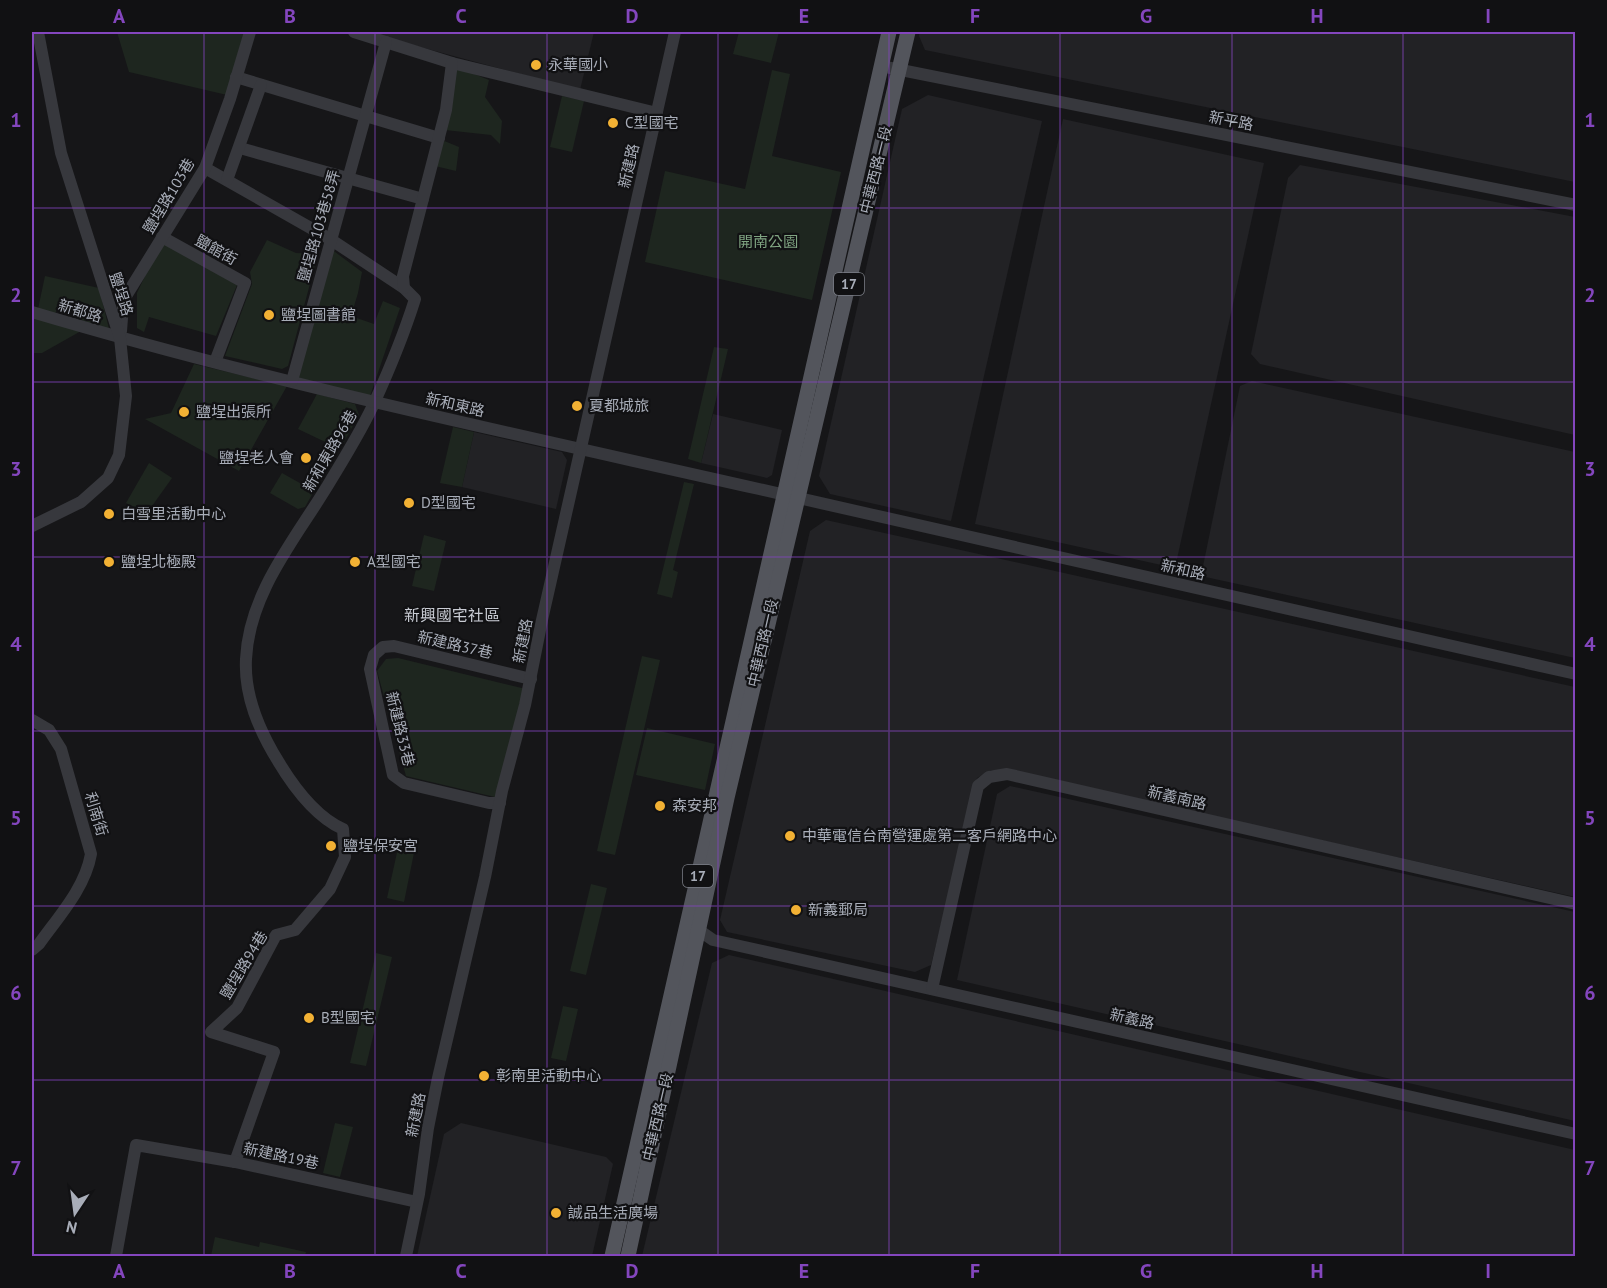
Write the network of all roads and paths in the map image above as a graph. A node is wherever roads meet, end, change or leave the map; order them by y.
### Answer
1 (38, 32) edge
2 (250, 32) edge
3 (354, 32) edge
4 (675, 32) edge
5 (889, 32) edge
6 (908, 32) edge
7 (386, 42) junction
8 (452, 63) junction
9 (881, 66) junction
10 (900, 70) junction
11 (236, 77) junction
12 (261, 85) junction
13 (657, 113) junction
14 (366, 115) junction
15 (439, 138) junction
16 (240, 148) junction
17 (205, 168) junction
18 (348, 178) junction
19 (227, 180) junction
20 (423, 199) junction
21 (1575, 205) edge
22 (162, 237) junction
23 (330, 239) junction
24 (404, 288) junction
25 (32, 312) edge
26 (120, 338) junction
27 (215, 362) junction
28 (292, 381) junction
29 (375, 402) junction
30 (581, 450) junction
31 (791, 497) junction
32 (32, 526) edge
33 (374, 655) joint
34 (1575, 674) edge
35 (531, 679) junction
36 (32, 720) edge
37 (500, 803) junction
38 (345, 856) joint
39 (1575, 904) edge
40 (693, 926) junction
41 (32, 950) edge
42 (932, 989) junction
43 (1575, 1134) edge
44 (235, 1161) junction
45 (417, 1202) junction
46 (116, 1257) edge
47 (406, 1257) edge
48 (612, 1257) edge
49 (628, 1257) edge

1 - 26 street, 鹽埕路
2 - 11 street, 鹽埕路103巷
3 - 7 street
4 - 13 street, 新建路
5 - 9 main road, 中華西路一段 / 17
6 - 10 main road, 中華西路一段 / 17
7 - 8 street
7 - 14 street, 鹽埕路103巷58弄
8 - 13 street
8 - 15 street
9 - 10 street, 新平路
9 - 31 main road, 中華西路一段 / 17
10 - 21 street, 新平路
10 - 31 main road, 中華西路一段 / 17
11 - 12 street
11 - 17 street, 鹽埕路103巷
12 - 14 street
12 - 16 street
13 - 30 street, 新建路
14 - 15 street
14 - 18 street, 鹽埕路103巷58弄
15 - 20 street
16 - 18 street
16 - 19 street
17 - 19 street
17 - 22 street, 鹽埕路103巷
18 - 20 street
18 - 23 street, 鹽埕路103巷58弄
19 - 23 street
20 - 24 street
22 - 26 street, 鹽埕路103巷
22 - 27 street, 鹽館街
23 - 24 street
23 - 28 street, 鹽埕路103巷58弄
24 - 29 street, 新和東路96巷
25 - 26 street, 新都路
26 - 27 street, 新和東路
26 - 32 street, 鹽埕路
27 - 28 street, 新和東路
28 - 29 street, 新和東路
29 - 30 street, 新和東路
29 - 38 street, 新和東路96巷
30 - 31 street, 新和東路
30 - 35 street, 新建路
31 - 34 street, 新和路
31 - 40 main road, 中華西路一段 / 17
33 - 35 street, 新建路37巷
33 - 37 street, 新建路33巷
35 - 37 street, 新建路
36 - 41 street, 利南街
37 - 45 street, 新建路
38 - 44 street, 鹽埕路94巷
39 - 42 street, 新義南路
40 - 42 street, 新義路
40 - 48 main road, 中華西路一段 / 17
40 - 49 main road, 中華西路一段 / 17
42 - 43 street, 新義路
44 - 45 street, 新建路19巷
44 - 46 street, 新建路19巷
45 - 47 street, 新建路

